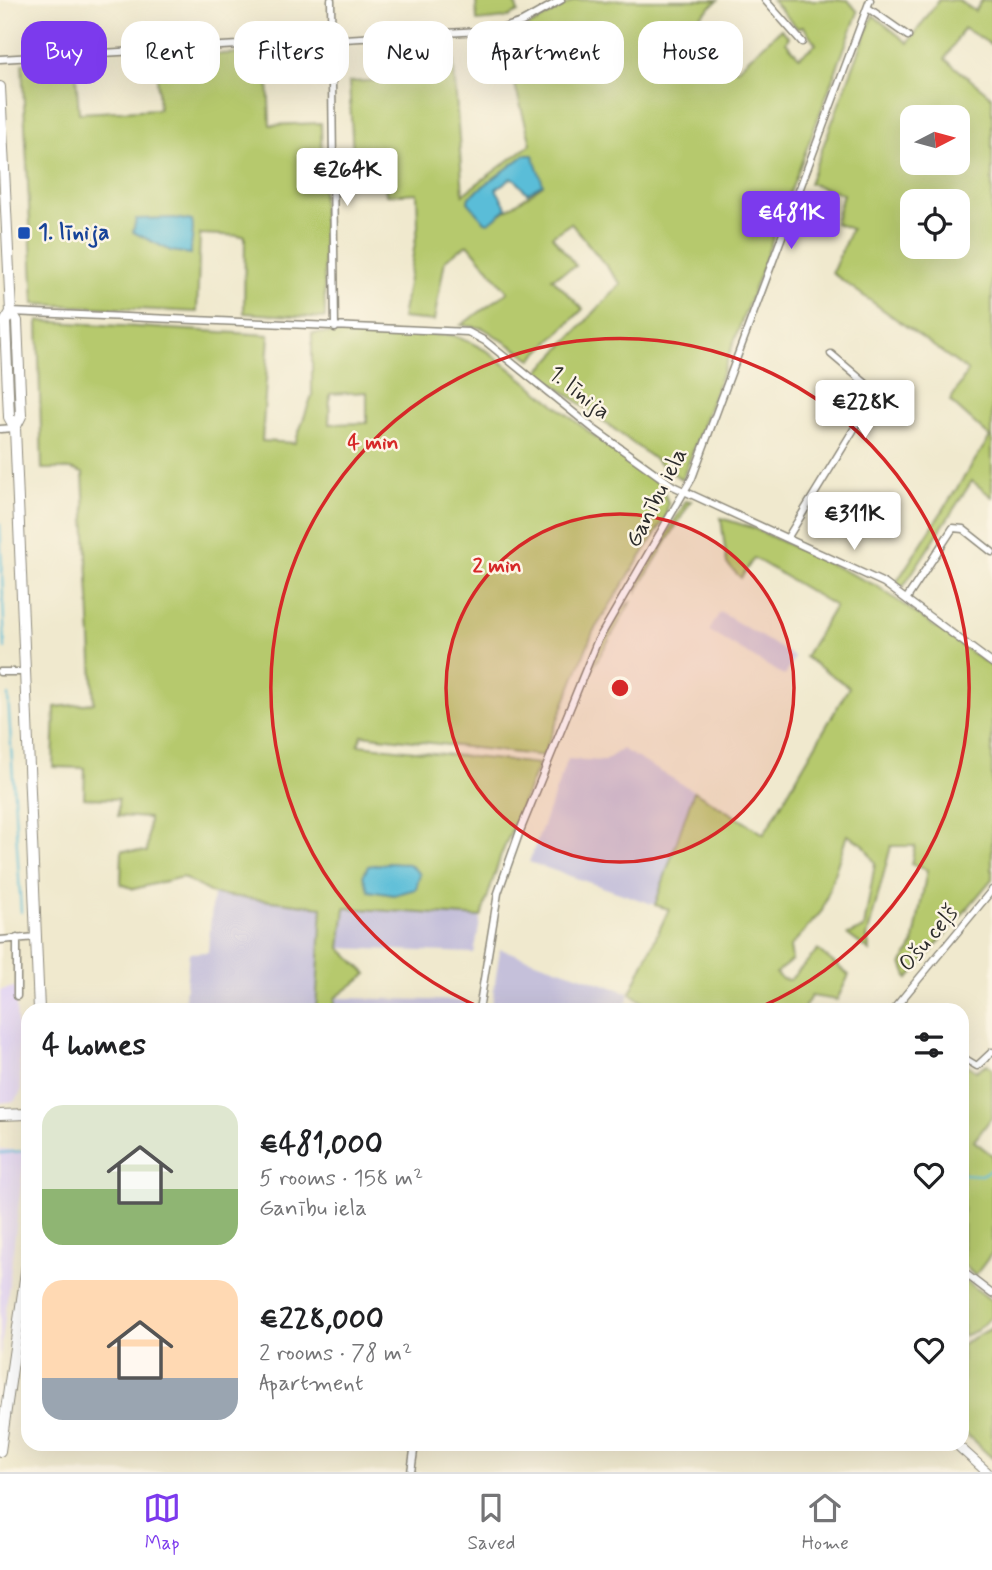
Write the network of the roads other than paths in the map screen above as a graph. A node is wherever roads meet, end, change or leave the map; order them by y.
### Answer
1 (331, 0) edge
2 (561, 0) edge
3 (765, 0) edge
4 (870, 0) edge
5 (868, 8) junction
6 (331, 21) edge
7 (908, 36) dead end
8 (349, 38) edge
9 (802, 42) dead end
10 (234, 45) edge
11 (0, 59) edge
12 (332, 84) edge
13 (0, 87) edge
14 (10, 312) junction
15 (335, 328) junction
16 (831, 354) dead end
17 (15, 428) junction
18 (0, 429) edge
19 (685, 492) junction
20 (788, 537) junction
21 (992, 552) edge
22 (906, 598) junction
23 (992, 663) edge
24 (0, 672) edge
25 (26, 672) junction
26 (992, 890) edge
27 (37, 937) junction
28 (17, 938) junction
29 (0, 940) edge
30 (17, 996) dead end
31 (39, 1003) edge
32 (480, 1003) edge
33 (901, 1003) edge
34 (992, 1052) edge
35 (969, 1062) edge
36 (21, 1114) edge
37 (0, 1115) edge
38 (969, 1276) edge
39 (992, 1294) edge
40 (21, 1306) edge
41 (0, 1451) edge
42 (414, 1451) edge
43 (964, 1451) edge
44 (411, 1472) edge
45 (987, 1472) edge

1 - 6 street
2 - 8 street
3 - 9 street
4 - 5 street, Ganību iela
5 - 7 street
5 - 19 street, Ganību iela
10 - 11 street
12 - 15 street
13 - 14 main road
14 - 15 street, 1. līnija
14 - 17 main road
15 - 19 street, 1. līnija
16 - 20 street
17 - 18 street
17 - 25 main road
19 - 20 street, 1. līnija
19 - 32 street, Ganību iela
20 - 22 street, 1. līnija
21 - 22 street
22 - 23 street, 1. līnija
24 - 25 street
25 - 27 main road
26 - 33 street, Ošu ceļš
27 - 28 street
27 - 31 main road
28 - 29 street
28 - 30 street
34 - 35 street
36 - 37 main road
38 - 39 street
40 - 41 main road
42 - 44 street
43 - 45 main road

